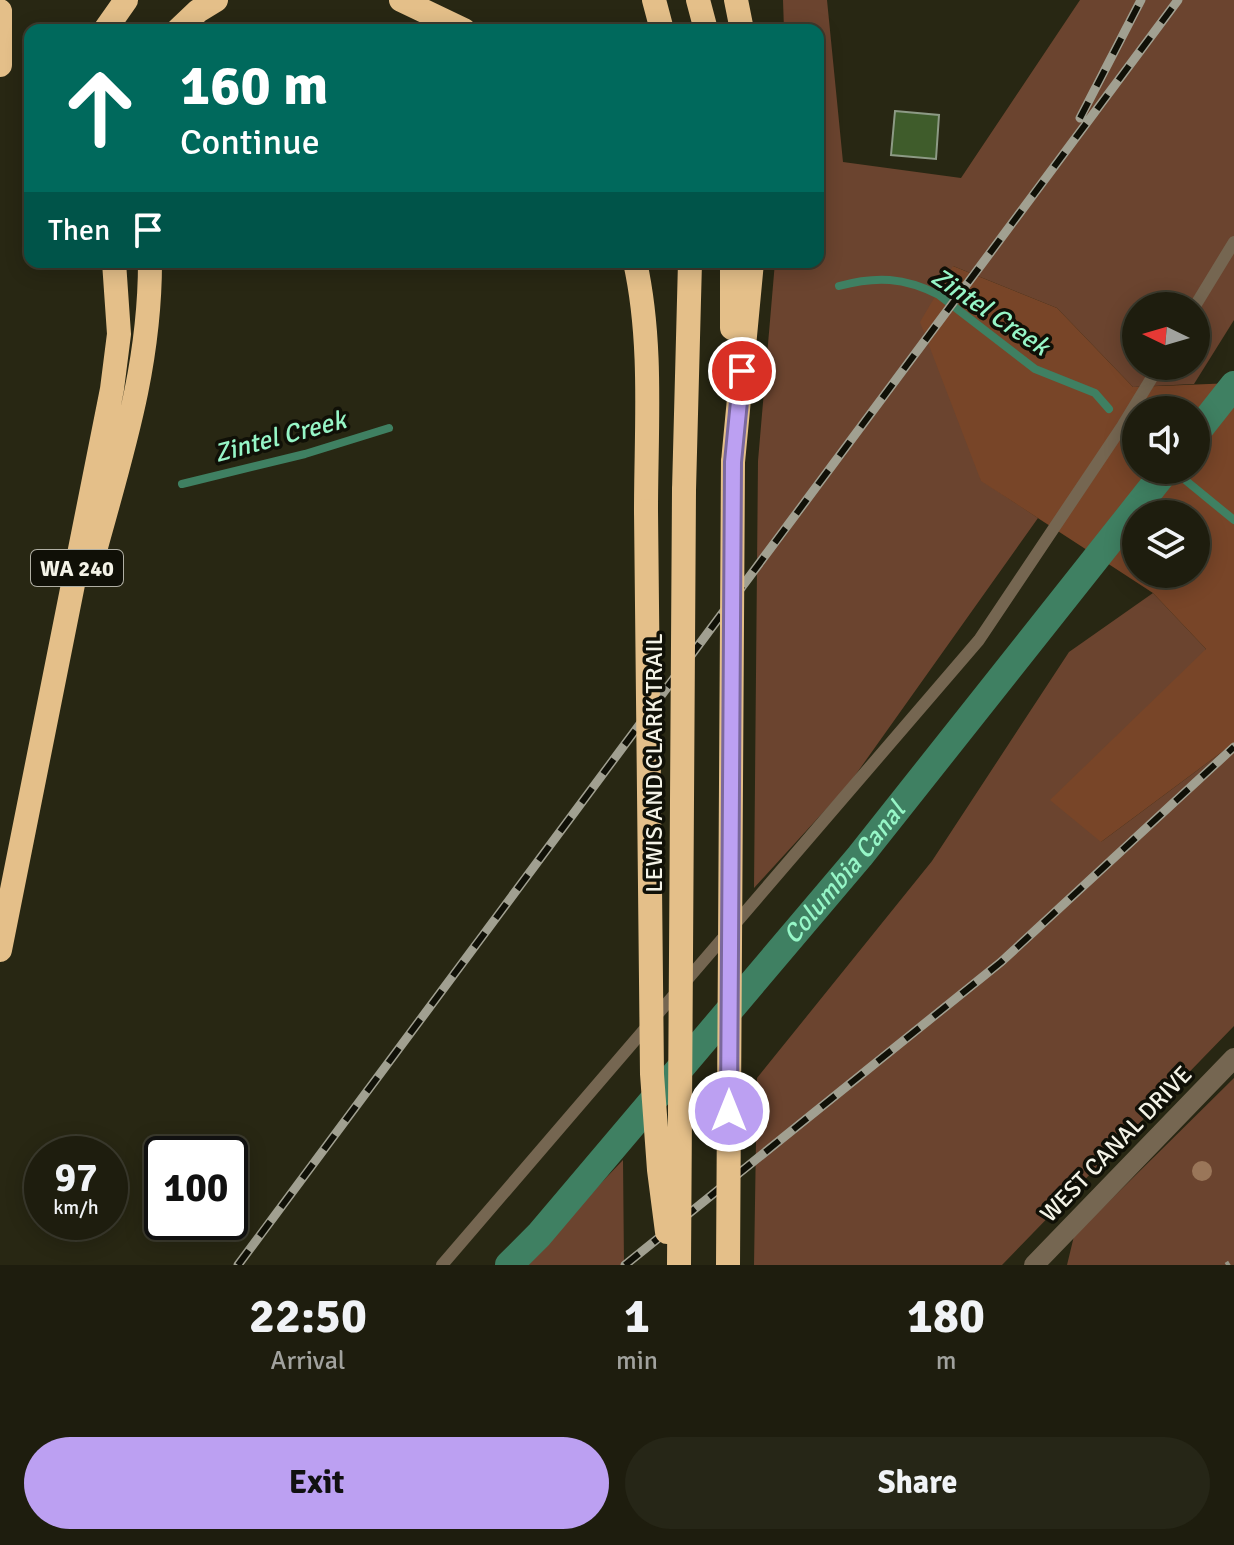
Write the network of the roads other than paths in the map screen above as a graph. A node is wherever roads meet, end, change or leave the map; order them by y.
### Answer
1 (126, 0) edge
2 (216, 0) edge
3 (401, 0) edge
4 (654, 0) edge
5 (698, 0) edge
6 (736, 0) edge
7 (0, 11) edge
8 (109, 24) edge
9 (184, 24) edge
10 (451, 24) edge
11 (660, 24) edge
12 (704, 24) edge
13 (741, 24) edge
14 (0, 65) edge
15 (1234, 242) edge
16 (114, 268) edge
17 (150, 268) edge
18 (636, 268) edge
19 (690, 268) edge
20 (732, 268) edge
21 (751, 268) edge
22 (1204, 292) edge
23 (1150, 380) edge
24 (733, 462) junction
25 (41, 746) junction
26 (0, 950) edge
27 (1234, 1058) edge
28 (442, 1265) edge
29 (676, 1265) edge
30 (728, 1265) edge
31 (1034, 1265) edge

1 - 8 highway
2 - 9 highway
3 - 10 highway
4 - 11 highway
5 - 12 highway
6 - 13 highway
7 - 14 highway
15 - 22 lane
16 - 25 highway, WA 240
17 - 25 highway
18 - 29 highway, bridge
19 - 29 highway, LEWIS AND CLARK TRAIL, bridge
20 - 24 highway
21 - 24 highway
23 - 28 lane
24 - 30 highway, bridge
25 - 26 highway, WA 240
27 - 31 street, WEST CANAL DRIVE

